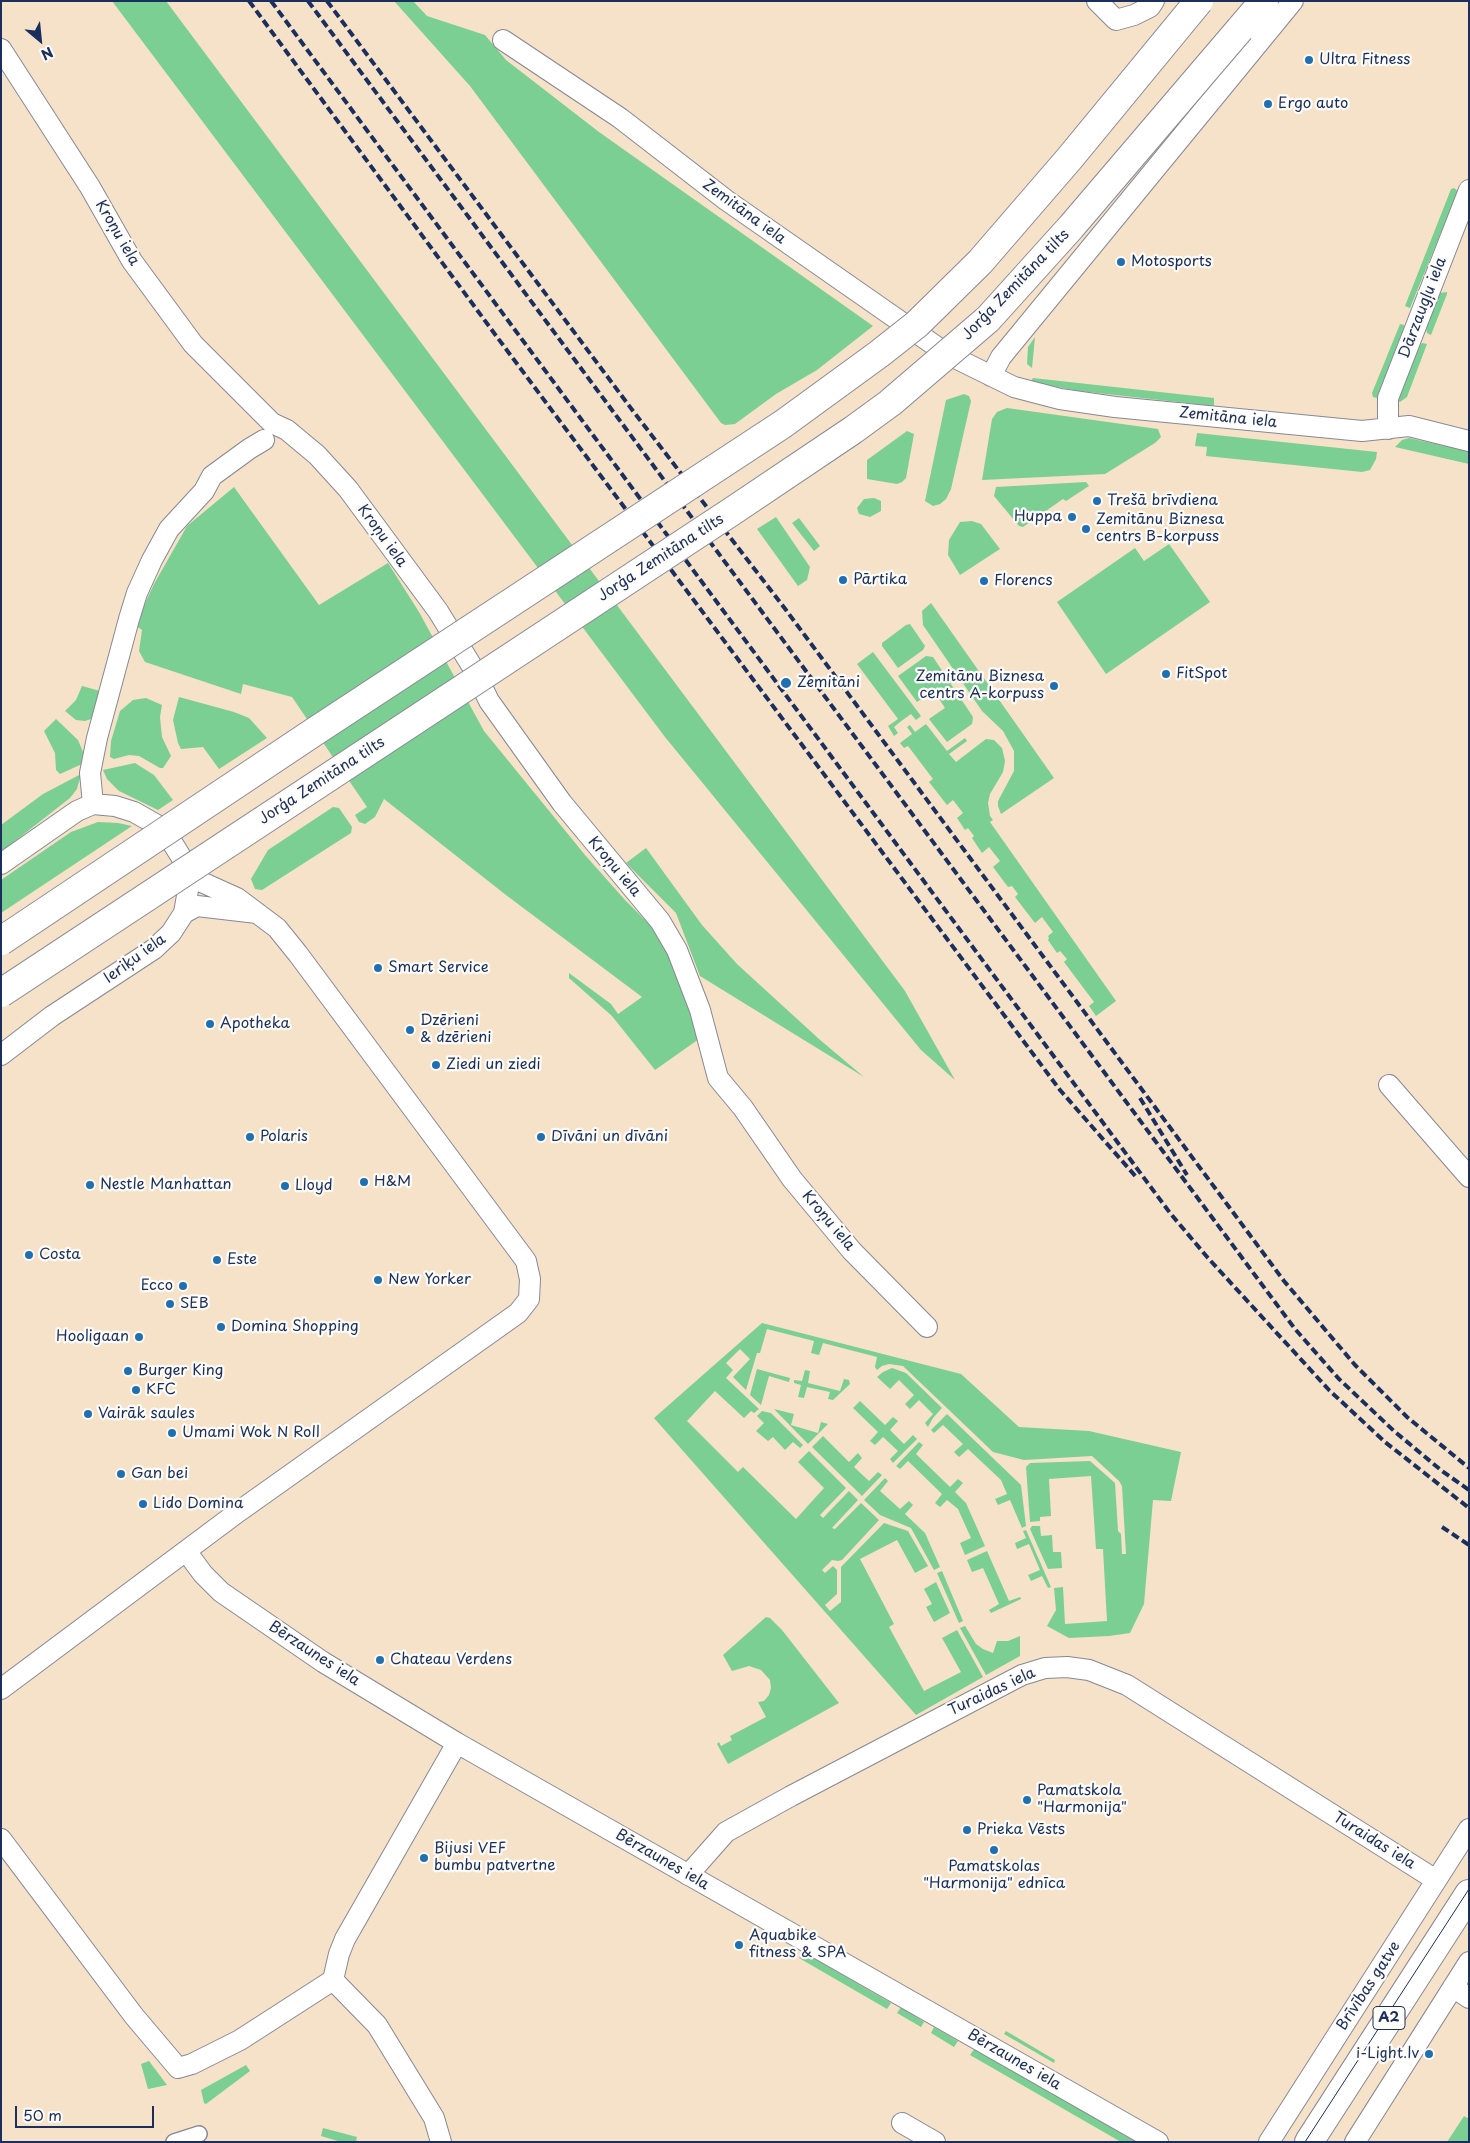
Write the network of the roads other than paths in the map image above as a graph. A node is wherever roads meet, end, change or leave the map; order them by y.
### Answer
1 (1097, 1) edge
2 (1154, 1) edge
3 (1198, 1) edge
4 (1264, 1) edge
5 (1293, 1) edge
6 (503, 40) dead end
7 (1, 49) edge
8 (1469, 190) edge
9 (991, 376) junction
10 (1388, 429) junction
11 (268, 432) junction
12 (1469, 441) edge
13 (93, 804) junction
14 (1, 864) edge
15 (186, 874) junction
16 (184, 913) junction
17 (257, 913) junction
18 (1, 941) edge
19 (1, 993) edge
20 (1, 1055) edge
21 (1389, 1085) dead end
22 (1469, 1177) edge
23 (927, 1327) dead end
24 (186, 1551) junction
25 (1, 1689) edge
26 (457, 1743) junction
27 (1469, 1829) edge
28 (1, 1839) edge
29 (688, 1875) junction
30 (1436, 1880) junction
31 (1469, 1894) edge
32 (1469, 1962) edge
33 (333, 1980) junction
34 (1461, 1992) edge
35 (902, 2123) dead end
36 (199, 2134) dead end
37 (174, 2142) edge
38 (440, 2142) edge
39 (934, 2142) edge
40 (1158, 2142) edge
41 (1269, 2142) edge
42 (1309, 2142) edge
43 (1355, 2142) edge

1 - 2 street
3 - 18 main road, bridge
4 - 19 main road, Jorģa Zemitāna tilts, bridge
5 - 9 street
6 - 9 street, Zemitāna iela
7 - 11 street, Kroņu iela
8 - 10 street, Dārzaugļu iela
9 - 10 street, Zemitāna iela
10 - 12 street, Zemitāna iela
11 - 13 street
11 - 23 street, Kroņu iela
13 - 14 street
13 - 15 street, Ieriķu iela
15 - 16 street, Ieriķu iela
15 - 17 street
16 - 17 street
16 - 20 street, Ieriķu iela
17 - 24 street
21 - 22 street
24 - 25 street
24 - 26 street, Bērzaunes iela
26 - 29 street, Bērzaunes iela
26 - 33 street
27 - 30 street, Brīvības gatve
28 - 33 street
29 - 30 street, Turaidas iela
29 - 40 street, Bērzaunes iela
30 - 41 street, Brīvības gatve
31 - 42 main road, A2
32 - 34 street
33 - 38 street
34 - 43 street
35 - 39 street
36 - 37 street

